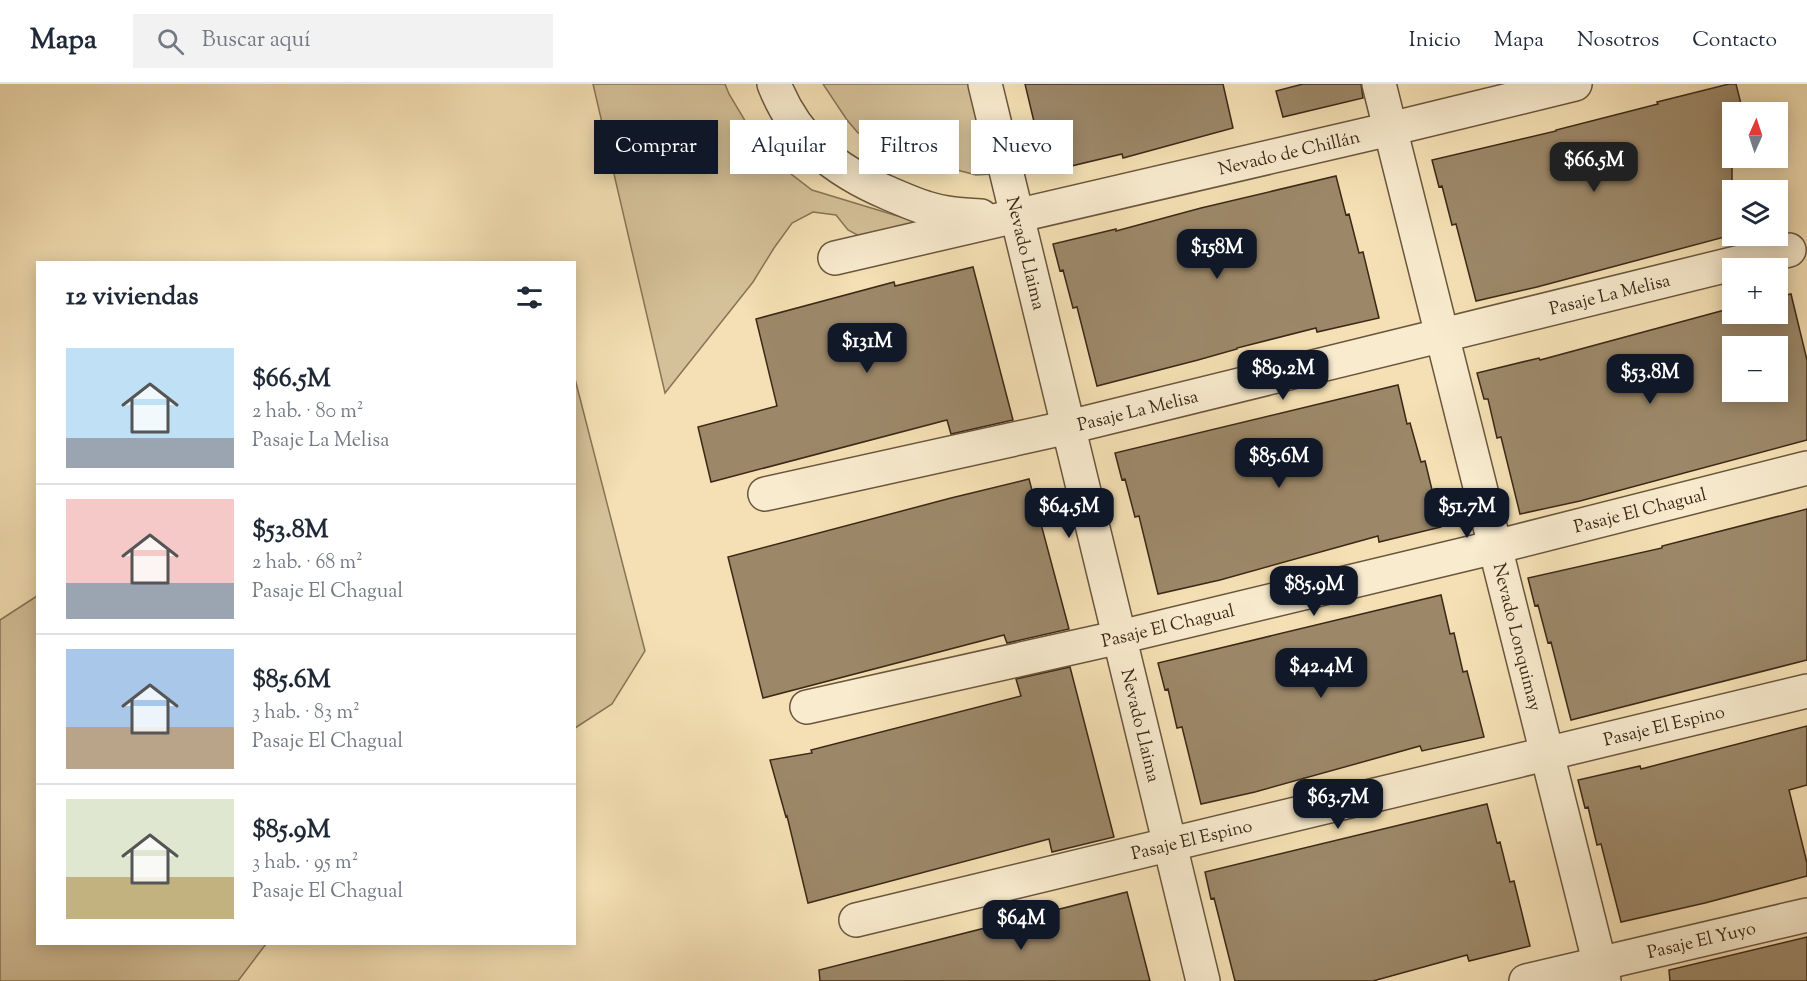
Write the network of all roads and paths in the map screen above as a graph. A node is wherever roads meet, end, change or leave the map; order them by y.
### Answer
1 (774, 84) edge
2 (985, 84) edge
3 (1379, 84) edge
4 (1575, 84) edge
5 (1390, 129) junction
6 (1011, 216) junction
7 (1789, 250) dead end
8 (835, 258) dead end
9 (1442, 336) junction
10 (1068, 426) junction
11 (1807, 468) edge
12 (765, 494) dead end
13 (1495, 547) junction
14 (1119, 637) junction
15 (1807, 691) edge
16 (807, 707) dead end
17 (1546, 753) junction
18 (1170, 844) junction
19 (1807, 915) edge
20 (856, 920) dead end
21 (1602, 972) edge
22 (1203, 981) edge
23 (1526, 981) edge

1 - 6 street, Nevado de Chillán
2 - 6 street, Nevado Llaima
3 - 5 street, Nevado Lonquimay
4 - 5 street, Nevado de Chillán
5 - 6 street, Nevado de Chillán
5 - 9 street, Nevado Lonquimay
6 - 8 street, Nevado de Chillán
6 - 10 street, Nevado Llaima
7 - 9 street, Pasaje La Melisa
9 - 10 street, Pasaje La Melisa
9 - 13 street, Nevado Lonquimay
10 - 12 street, Pasaje La Melisa
10 - 14 street, Nevado Llaima
11 - 13 street, Pasaje El Chagual
13 - 14 street, Pasaje El Chagual
13 - 17 street, Nevado Lonquimay
14 - 16 street, Pasaje El Chagual
14 - 18 street, Nevado Llaima
15 - 17 street, Pasaje El Espino
17 - 18 street, Pasaje El Espino
17 - 21 street, Nevado Lonquimay
18 - 20 street, Pasaje El Espino
18 - 22 street, Nevado Llaima
19 - 21 street, Pasaje El Yuyo
21 - 23 street, Pasaje El Yuyo

